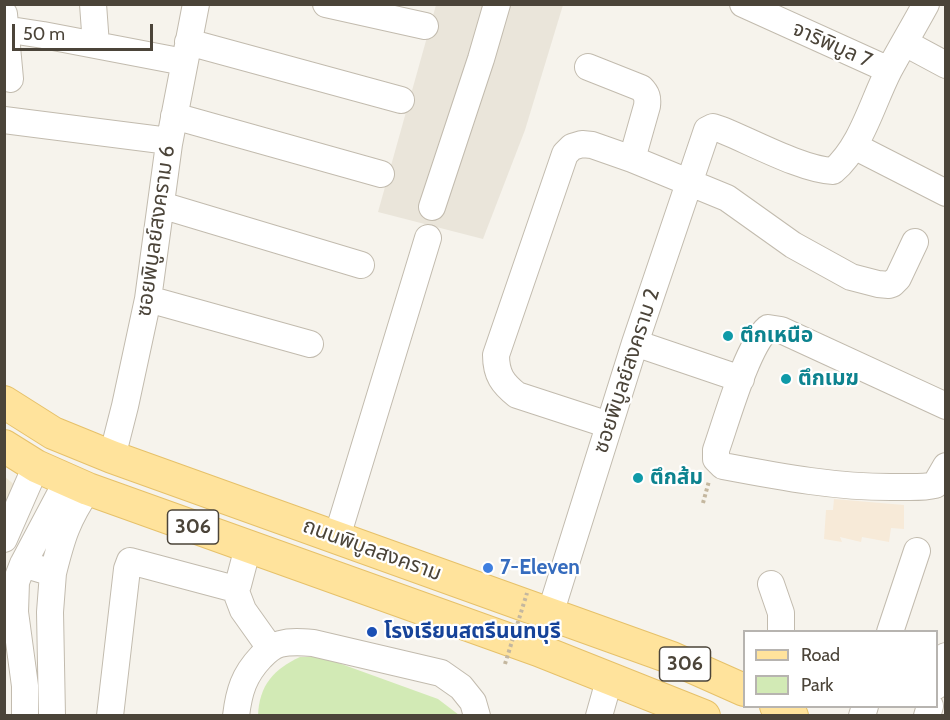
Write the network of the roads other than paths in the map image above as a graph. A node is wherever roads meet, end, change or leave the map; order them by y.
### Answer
1 (93, 4) edge
2 (196, 4) edge
3 (326, 4) edge
4 (497, 4) edge
5 (743, 4) edge
6 (926, 4) edge
7 (5, 24) edge
8 (425, 27) dead end
9 (905, 43) junction
10 (96, 45) junction
11 (186, 52) junction
12 (945, 65) edge
13 (588, 67) dead end
14 (889, 70) junction
15 (10, 79) dead end
16 (401, 100) dead end
17 (174, 116) junction
18 (4, 120) edge
19 (169, 141) junction
20 (854, 146) junction
21 (632, 159) junction
22 (381, 174) dead end
23 (689, 183) junction
24 (945, 193) edge
25 (161, 205) junction
26 (432, 207) dead end
27 (428, 238) dead end
28 (915, 242) dead end
29 (361, 265) dead end
30 (148, 299) junction
31 (635, 343) junction
32 (310, 344) dead end
33 (741, 379) junction
34 (4, 402) edge
35 (945, 406) edge
36 (609, 425) junction
37 (4, 446) edge
38 (112, 457) junction
39 (36, 466) junction
40 (945, 466) edge
41 (77, 485) junction
42 (337, 537) junction
43 (4, 539) edge
44 (248, 547) junction
45 (916, 551) dead end
46 (22, 564) junction
47 (53, 573) junction
48 (771, 584) dead end
49 (235, 589) junction
50 (10, 591) edge
51 (550, 614) junction
52 (780, 630) edge
53 (891, 630) edge
54 (624, 642) junction
55 (270, 648) junction
56 (538, 650) junction
57 (945, 656) edge
58 (610, 677) junction
59 (938, 679) edge
60 (743, 690) edge
61 (779, 708) edge
62 (25, 716) edge
63 (52, 716) edge
64 (110, 716) edge
65 (236, 716) edge
66 (477, 716) edge
67 (599, 716) edge
68 (704, 716) edge
69 (792, 716) edge

1 - 10 street
2 - 11 street, ซอยพิบูลย์สงคราม 6
3 - 8 street
4 - 26 street
5 - 14 street, จาริพิบูล 7
6 - 9 street
7 - 10 street
7 - 15 street
9 - 12 street
9 - 14 street
10 - 11 street
11 - 16 street
11 - 17 street, ซอยพิบูลย์สงคราม 6
13 - 21 street
14 - 20 street
17 - 19 street, ซอยพิบูลย์สงคราม 6
17 - 22 street
18 - 19 street
19 - 25 street, ซอยพิบูลย์สงคราม 6
20 - 23 street, ซอยพิบูลย์สงคราม 2
20 - 24 street
21 - 23 street
21 - 36 street
23 - 28 street
23 - 31 street, ซอยพิบูลย์สงคราม 2
25 - 29 street
25 - 30 street, ซอยพิบูลย์สงคราม 6
27 - 42 street
30 - 32 street
30 - 38 street, ซอยพิบูลย์สงคราม 6
31 - 33 street
31 - 36 street, ซอยพิบูลย์สงคราม 2
33 - 35 street
33 - 40 street
34 - 38 main road, ถนนพิบูลสงคราม / 306
36 - 51 street, ซอยพิบูลย์สงคราม 2
37 - 39 main road, ถนนพิบูลสงคราม / 306
38 - 42 main road, ถนนพิบูลสงคราม / 306
39 - 41 main road, ถนนพิบูลสงคราม / 306
39 - 43 street
41 - 44 main road, ถนนพิบูลสงคราม / 306
41 - 46 street
41 - 47 street
42 - 51 main road, ถนนพิบูลสงคราม / 306
44 - 49 street
44 - 56 main road, ถนนพิบูลสงคราม / 306
45 - 53 street
46 - 47 street
46 - 50 street
47 - 63 street
48 - 52 street
49 - 55 street
49 - 64 street
50 - 62 street
51 - 54 main road, ถนนพิบูลสงคราม / 306
51 - 56 main road
54 - 58 main road
54 - 60 main road, ถนนพิบูลสงคราม / 306
55 - 65 street
55 - 66 street
56 - 58 main road, ถนนพิบูลสงคราม / 306
57 - 59 street
58 - 67 street
58 - 68 main road, ถนนพิบูลสงคราม / 306
61 - 69 main road

